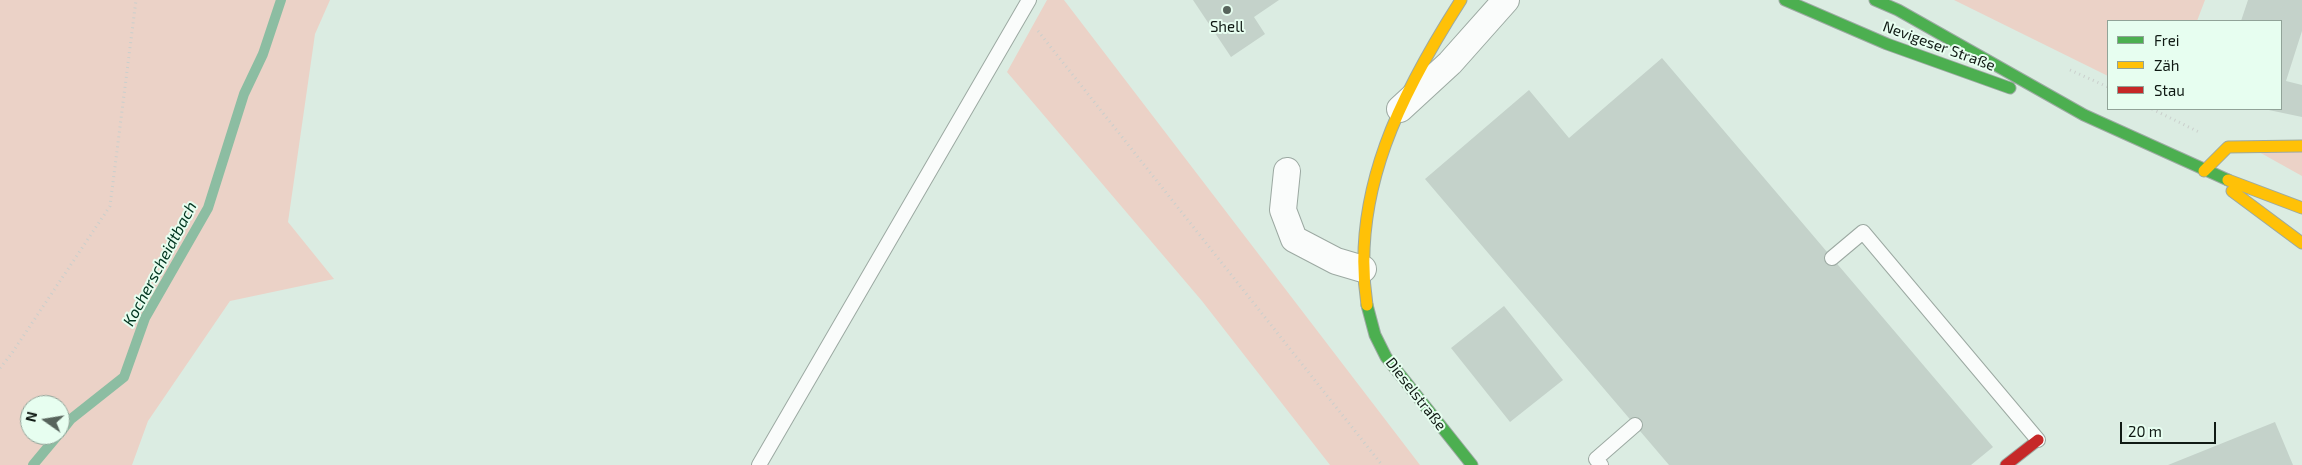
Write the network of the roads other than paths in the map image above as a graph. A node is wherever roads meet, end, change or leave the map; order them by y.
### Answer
1 (1461, 0) edge
2 (1506, 0) edge
3 (1785, 0) edge
4 (1875, 0) edge
5 (1025, 6) edge
6 (1396, 113) junction
7 (2084, 116) junction
8 (2302, 146) edge
9 (1287, 171) dead end
10 (2204, 171) junction
11 (2302, 208) edge
12 (2302, 243) edge
13 (1832, 258) dead end
14 (1363, 269) junction
15 (1635, 425) dead end
16 (2038, 440) joint
17 (759, 465) edge
18 (1472, 465) edge
19 (1601, 465) edge
20 (2006, 465) edge

1 - 6 main road, Dieselstraße
2 - 6 street, Dieselstraße
3 - 7 main road, Nevigeser Straße
4 - 7 main road, Nevigeser Straße
5 - 17 lane
6 - 14 main road, Dieselstraße
7 - 10 main road, Nevigeser Straße
8 - 10 main road
9 - 14 street
10 - 11 main road, Nevigeser Straße
10 - 12 main road, Nevigeser Straße
13 - 16 lane
14 - 18 main road, Dieselstraße
15 - 19 lane
16 - 20 main road

